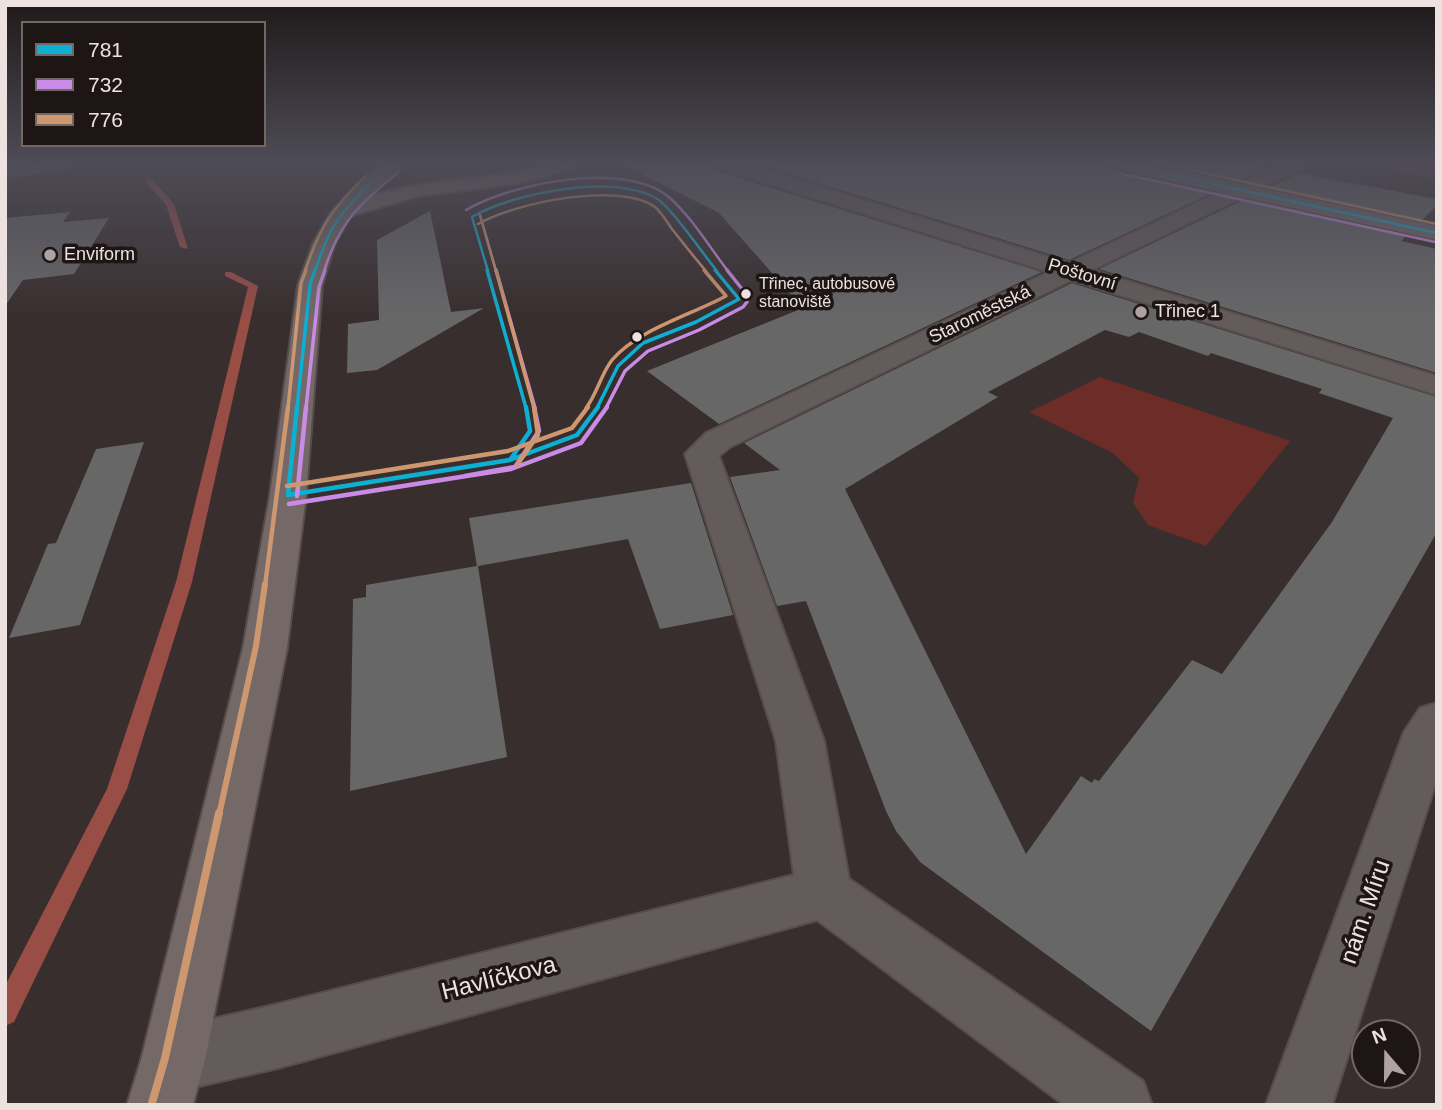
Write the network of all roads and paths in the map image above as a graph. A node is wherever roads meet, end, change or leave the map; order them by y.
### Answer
1 (343, 216) edge
2 (893, 216) edge
3 (1189, 216) edge
4 (1357, 216) edge
5 (1437, 233) edge
6 (1071, 271) junction
7 (1437, 386) edge
8 (1437, 721) edge
9 (824, 893) junction
10 (167, 1083) edge
11 (1119, 1105) edge
12 (1299, 1105) edge

1 - 10 main road
2 - 6 street, Poštovní
3 - 6 street, Staroměstská
4 - 5 main road
6 - 7 street, Poštovní
6 - 9 street, Staroměstská
8 - 12 street, nám. Míru
9 - 10 street, Havlíčkova
9 - 11 street

